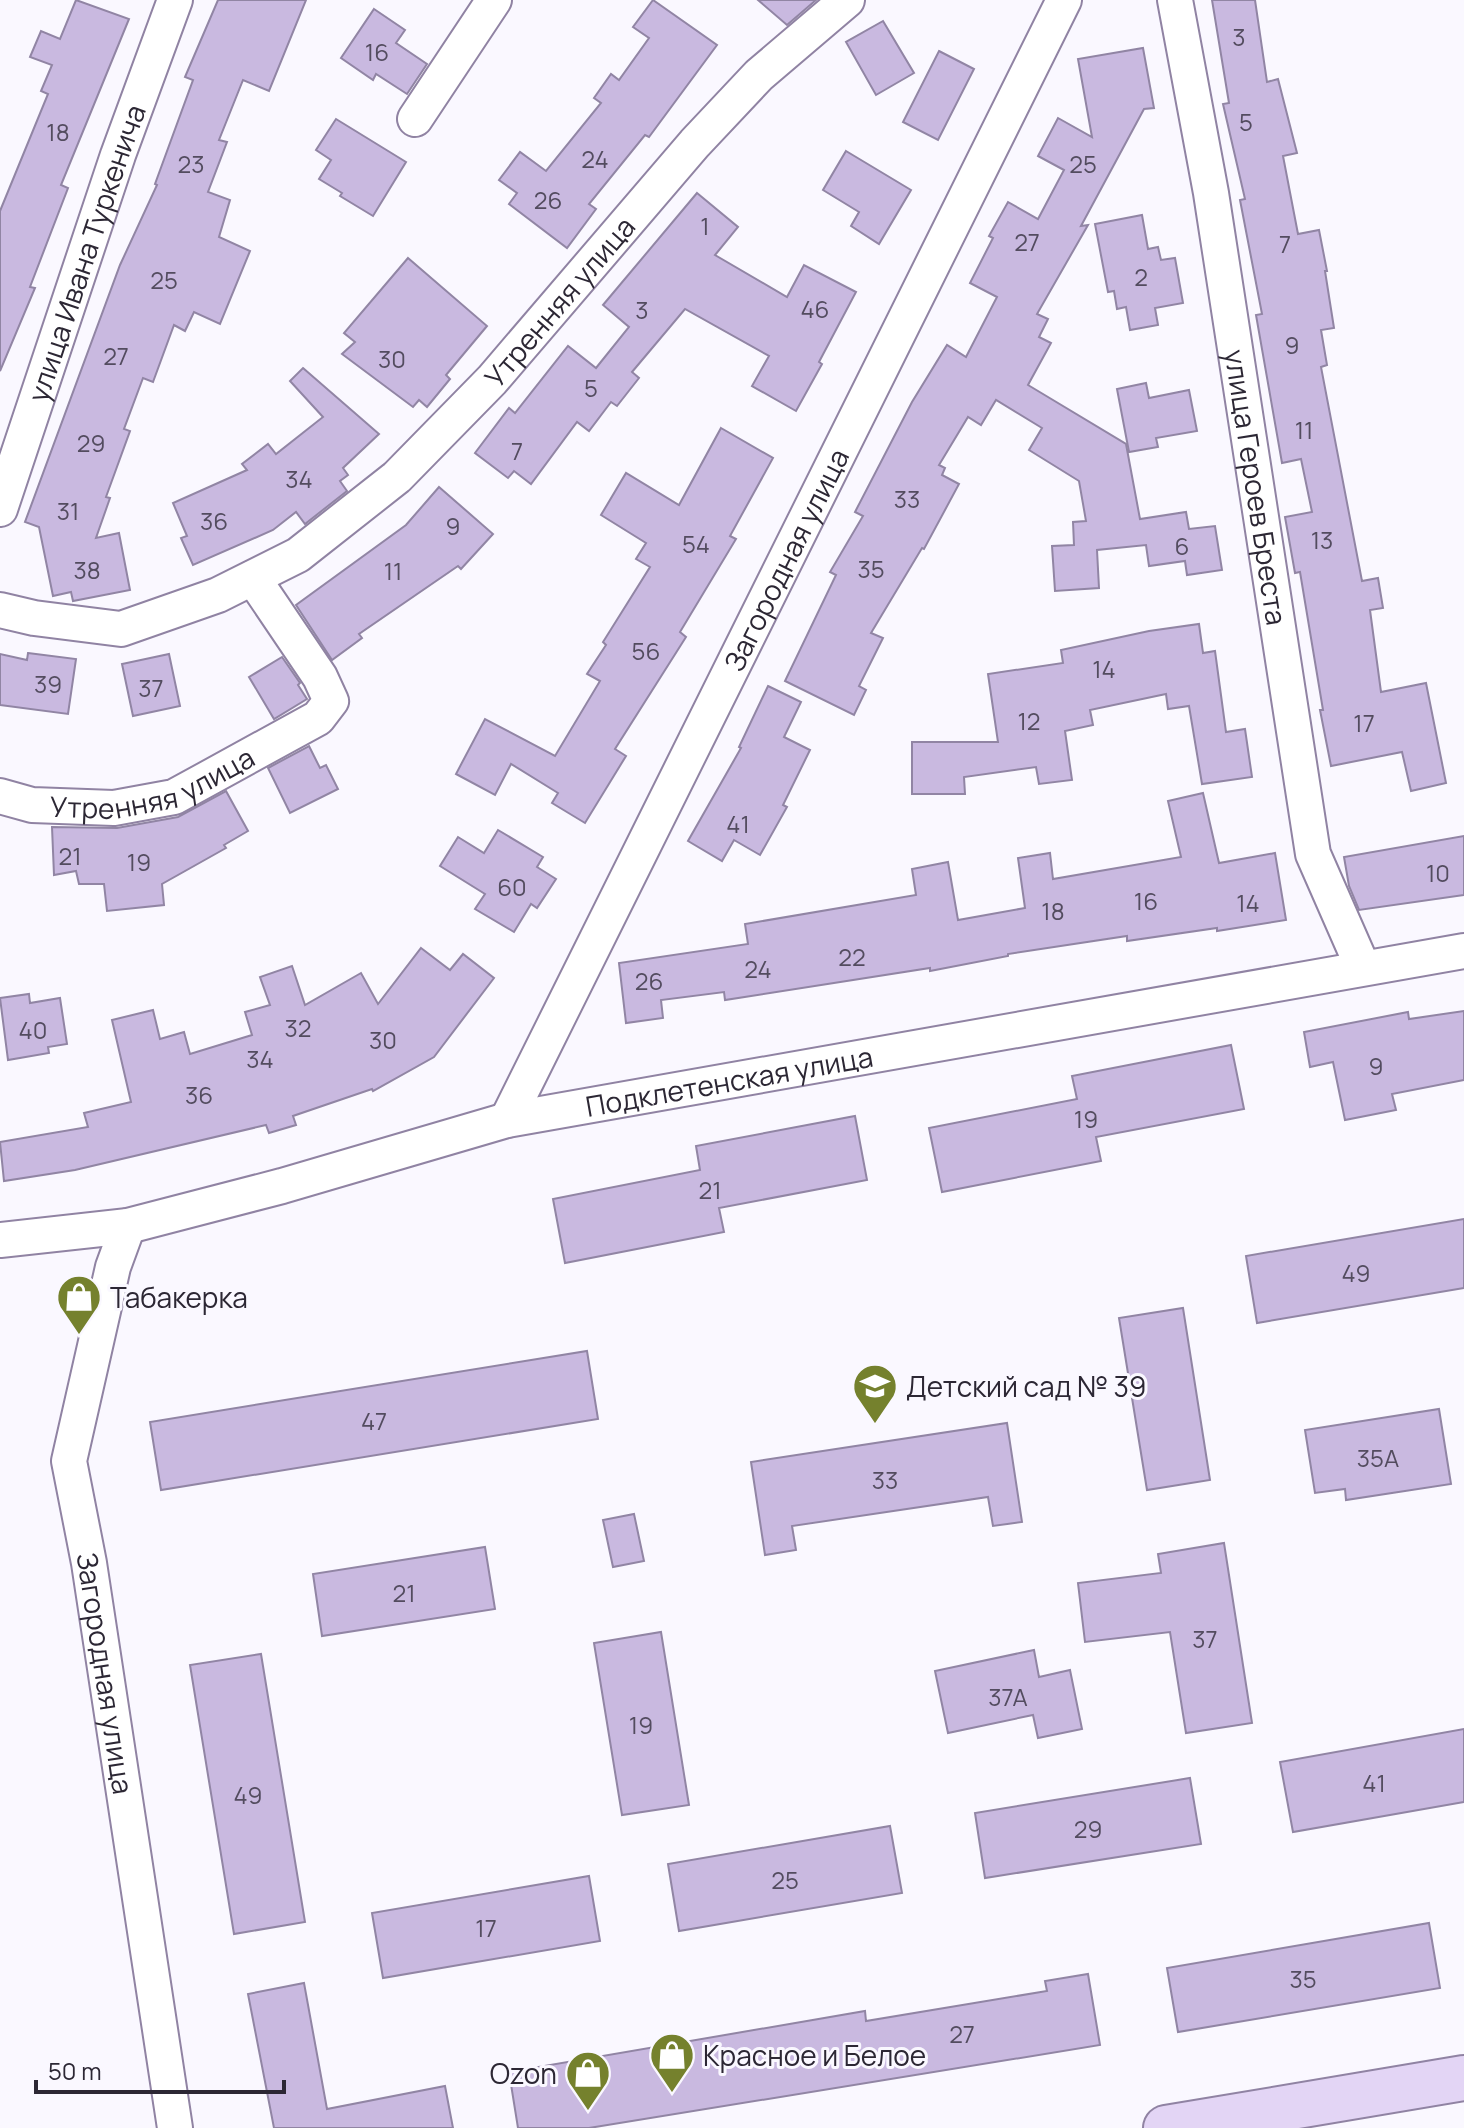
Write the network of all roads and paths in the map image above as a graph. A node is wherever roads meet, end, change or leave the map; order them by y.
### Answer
1 (175, 0) edge
2 (494, 0) edge
3 (847, 0) edge
4 (1064, 0) edge
5 (1175, 0) edge
6 (415, 119) dead end
7 (0, 509) edge
8 (253, 578) junction
9 (0, 610) edge
10 (0, 796) edge
11 (1464, 951) edge
12 (1363, 968) junction
13 (507, 1120) junction
14 (128, 1226) junction
15 (0, 1240) edge
16 (1464, 2078) edge
17 (175, 2128) edge
18 (1166, 2128) edge

1 - 7 street, улица Ивана Туркенича
2 - 6 street
3 - 8 street, Утренняя улица
4 - 13 street, Загородная улица
5 - 12 street, улица Героев Бреста
8 - 9 street, Утренняя улица
8 - 10 street, Утренняя улица
11 - 12 street, Подклетенская улица
12 - 13 street, Подклетенская улица
13 - 14 street, Подклетенская улица
14 - 15 street, Подклетенская улица
14 - 17 street, Загородная улица
16 - 18 street

